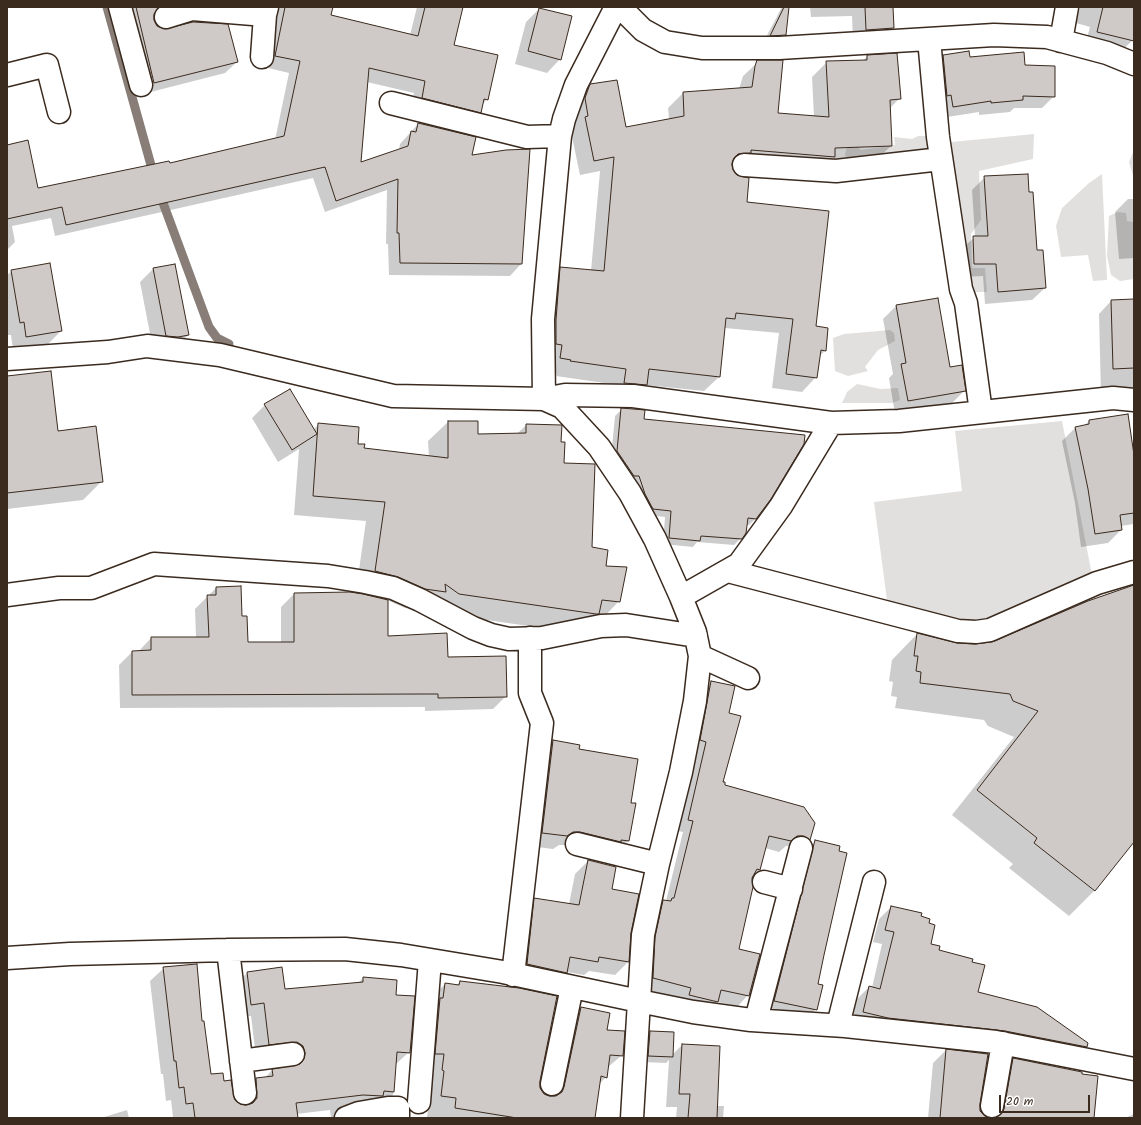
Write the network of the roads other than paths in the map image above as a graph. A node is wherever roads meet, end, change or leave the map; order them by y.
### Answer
1 (120, 7) edge
2 (616, 7) edge
3 (620, 7) edge
4 (1067, 7) edge
5 (266, 11) edge
6 (166, 16) dead end
7 (928, 39) junction
8 (1061, 41) junction
9 (262, 57) dead end
10 (1134, 64) edge
11 (7, 75) edge
12 (141, 85) dead end
13 (391, 103) dead end
14 (59, 112) dead end
15 (560, 136) junction
16 (941, 159) junction
17 (744, 165) dead end
18 (7, 359) edge
19 (544, 399) junction
20 (1134, 400) edge
21 (980, 412) junction
22 (831, 423) junction
23 (728, 571) junction
24 (1134, 572) edge
25 (7, 594) edge
26 (681, 597) junction
27 (530, 638) junction
28 (698, 646) junction
29 (748, 678) dead end
30 (577, 844) dead end
31 (801, 848) dead end
32 (658, 864) junction
33 (764, 882) dead end
34 (874, 882) dead end
35 (791, 889) junction
36 (228, 950) junction
37 (7, 958) edge
38 (430, 960) junction
39 (513, 975) junction
40 (572, 987) junction
41 (639, 1001) junction
42 (756, 1020) junction
43 (838, 1025) junction
44 (1003, 1043) junction
45 (293, 1054) dead end
46 (241, 1061) junction
47 (1134, 1069) edge
48 (552, 1084) dead end
49 (245, 1092) dead end
50 (419, 1102) dead end
51 (992, 1106) dead end
52 (346, 1118) edge
53 (398, 1118) edge
54 (632, 1118) edge

1 - 12 street
2 - 15 street
3 - 7 street
4 - 8 street
5 - 6 street
5 - 9 street
7 - 8 street
7 - 16 street
8 - 10 street
11 - 14 street
13 - 15 street
15 - 19 street
16 - 17 street
16 - 21 street
18 - 19 street
19 - 22 street
19 - 26 street
20 - 21 street
21 - 22 street
22 - 23 street
23 - 24 street
23 - 26 street
25 - 27 street
26 - 28 street
27 - 28 street
27 - 39 street
28 - 29 street
28 - 32 street
30 - 32 street
31 - 35 street
32 - 41 street
33 - 35 street
34 - 43 street
35 - 42 street
36 - 37 street
36 - 38 street
36 - 46 street
38 - 39 street
38 - 50 street
39 - 40 street
40 - 41 street
40 - 48 street
41 - 42 street
41 - 54 street
42 - 43 street
43 - 44 street
44 - 47 street
44 - 51 street
45 - 46 street
46 - 49 street
52 - 53 street

